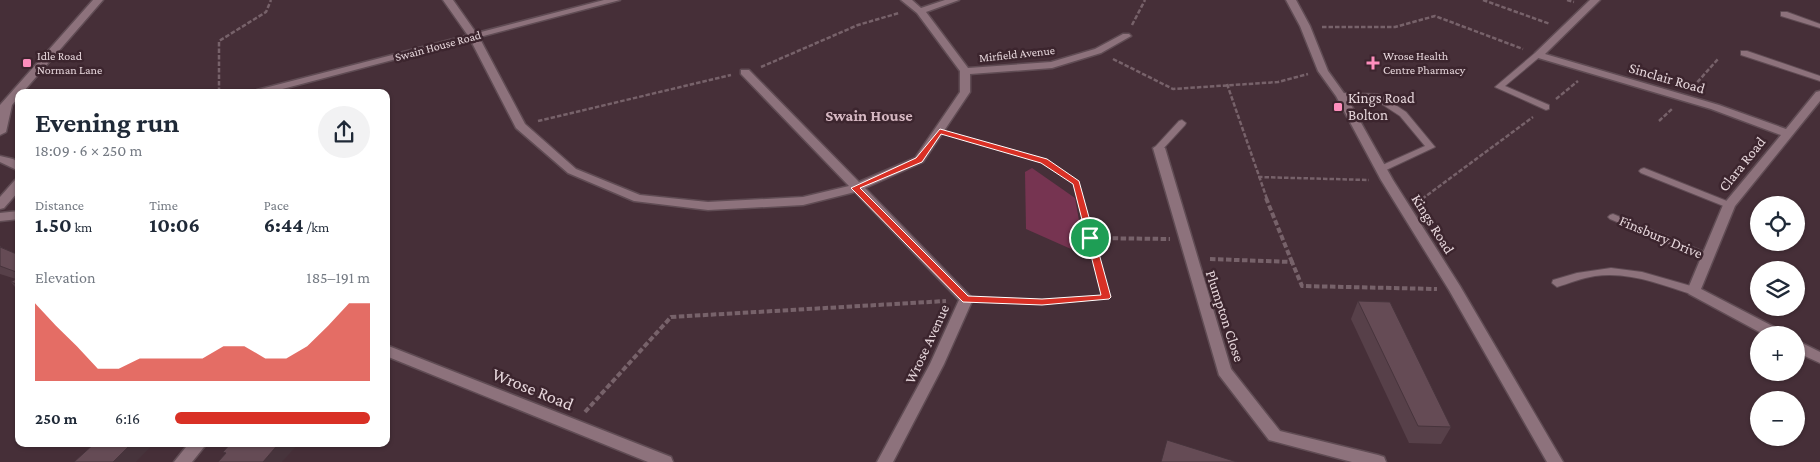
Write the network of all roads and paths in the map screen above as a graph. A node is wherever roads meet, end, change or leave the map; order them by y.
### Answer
1 (98, 0) edge
2 (271, 0) edge
3 (448, 0) edge
4 (615, 0) edge
5 (906, 0) edge
6 (954, 0) edge
7 (1146, 0) edge
8 (1291, 0) edge
9 (1483, 0) edge
10 (1595, 0) edge
11 (918, 9) junction
12 (1784, 14) dead end
13 (1305, 26) junction
14 (1820, 26) edge
15 (1563, 28) junction
16 (1126, 36) joint
17 (474, 37) junction
18 (1098, 51) junction
19 (1744, 53) dead end
20 (1538, 54) junction
21 (1718, 59) dead end
22 (965, 71) junction
23 (1324, 71) junction
24 (1591, 71) junction
25 (745, 72) junction
26 (1820, 79) edge
27 (1227, 84) junction
28 (21, 89) edge
29 (219, 89) edge
30 (287, 89) edge
31 (1820, 94) edge
32 (15, 95) edge
33 (1341, 96) junction
34 (1684, 98) junction
35 (1546, 107) junction
36 (4, 108) edge
37 (1182, 123) dead end
38 (520, 126) junction
39 (940, 131) junction
40 (0, 132) edge
41 (1787, 133) junction
42 (1159, 148) joint
43 (15, 156) edge
44 (1, 158) edge
45 (15, 165) edge
46 (1381, 168) junction
47 (1644, 171) dead end
48 (1258, 177) junction
49 (1387, 180) junction
50 (855, 188) junction
51 (15, 190) edge
52 (1418, 202) dead end
53 (0, 205) edge
54 (1729, 205) junction
55 (15, 215) edge
56 (0, 217) edge
57 (1613, 217) dead end
58 (1090, 238) junction
59 (1186, 240) junction
60 (1708, 257) junction
61 (1190, 258) junction
62 (1292, 262) junction
63 (1557, 283) dead end
64 (1455, 289) junction
65 (1694, 291) junction
66 (966, 299) junction
67 (1760, 326) edge
68 (1805, 350) edge
69 (390, 352) edge
70 (1820, 358) edge
71 (573, 425) junction
72 (196, 447) edge
73 (182, 462) edge
74 (665, 462) edge
75 (885, 462) edge
76 (1378, 462) edge
77 (1555, 462) edge

1 - 28 street
2 - 29 path
3 - 17 street
4 - 17 street, Swain House Road
5 - 11 street
6 - 11 street
7 - 16 path
8 - 13 street, Kings Road
9 - 15 path
10 - 15 street
11 - 22 street
11 - 25 path
12 - 14 lane
13 - 20 path
13 - 23 street, Kings Road
15 - 20 street
16 - 18 street, Mirfield Avenue
17 - 30 street, Swain House Road
17 - 38 street
18 - 22 street, Mirfield Avenue
18 - 27 path
19 - 26 lane
20 - 24 street, Sinclair Road
20 - 35 lane
21 - 34 path
22 - 39 street
23 - 27 path
23 - 33 street, Kings Road
24 - 34 street, Sinclair Road
24 - 35 path
25 - 38 path
25 - 50 street, Wrose Avenue
27 - 48 path
31 - 41 street, Clara Road
32 - 36 street
33 - 46 street, Kings Road
33 - 46 lane
34 - 41 street, Sinclair Road
35 - 52 path
36 - 40 street
37 - 42 lane
38 - 50 street
39 - 50 street
39 - 58 path
41 - 54 street, Clara Road
42 - 59 street, Plumpton Close
43 - 44 street
44 - 45 street
46 - 49 street, Kings Road
47 - 54 lane
48 - 49 path
48 - 62 path
49 - 64 street, Kings Road
50 - 66 street, Wrose Avenue
51 - 53 street
54 - 60 street, Clara Road
55 - 56 street
57 - 60 lane, Finsbury Drive
58 - 59 path
58 - 66 path
59 - 61 street, Plumpton Close
60 - 65 street, Clara Road
61 - 62 path
61 - 76 street, Plumpton Close
62 - 64 path
63 - 65 lane
64 - 77 street, Kings Road
65 - 67 street
66 - 71 path
66 - 75 street, Wrose Avenue
68 - 70 street
69 - 71 street, Wrose Road
71 - 74 street, Wrose Road
72 - 73 street

